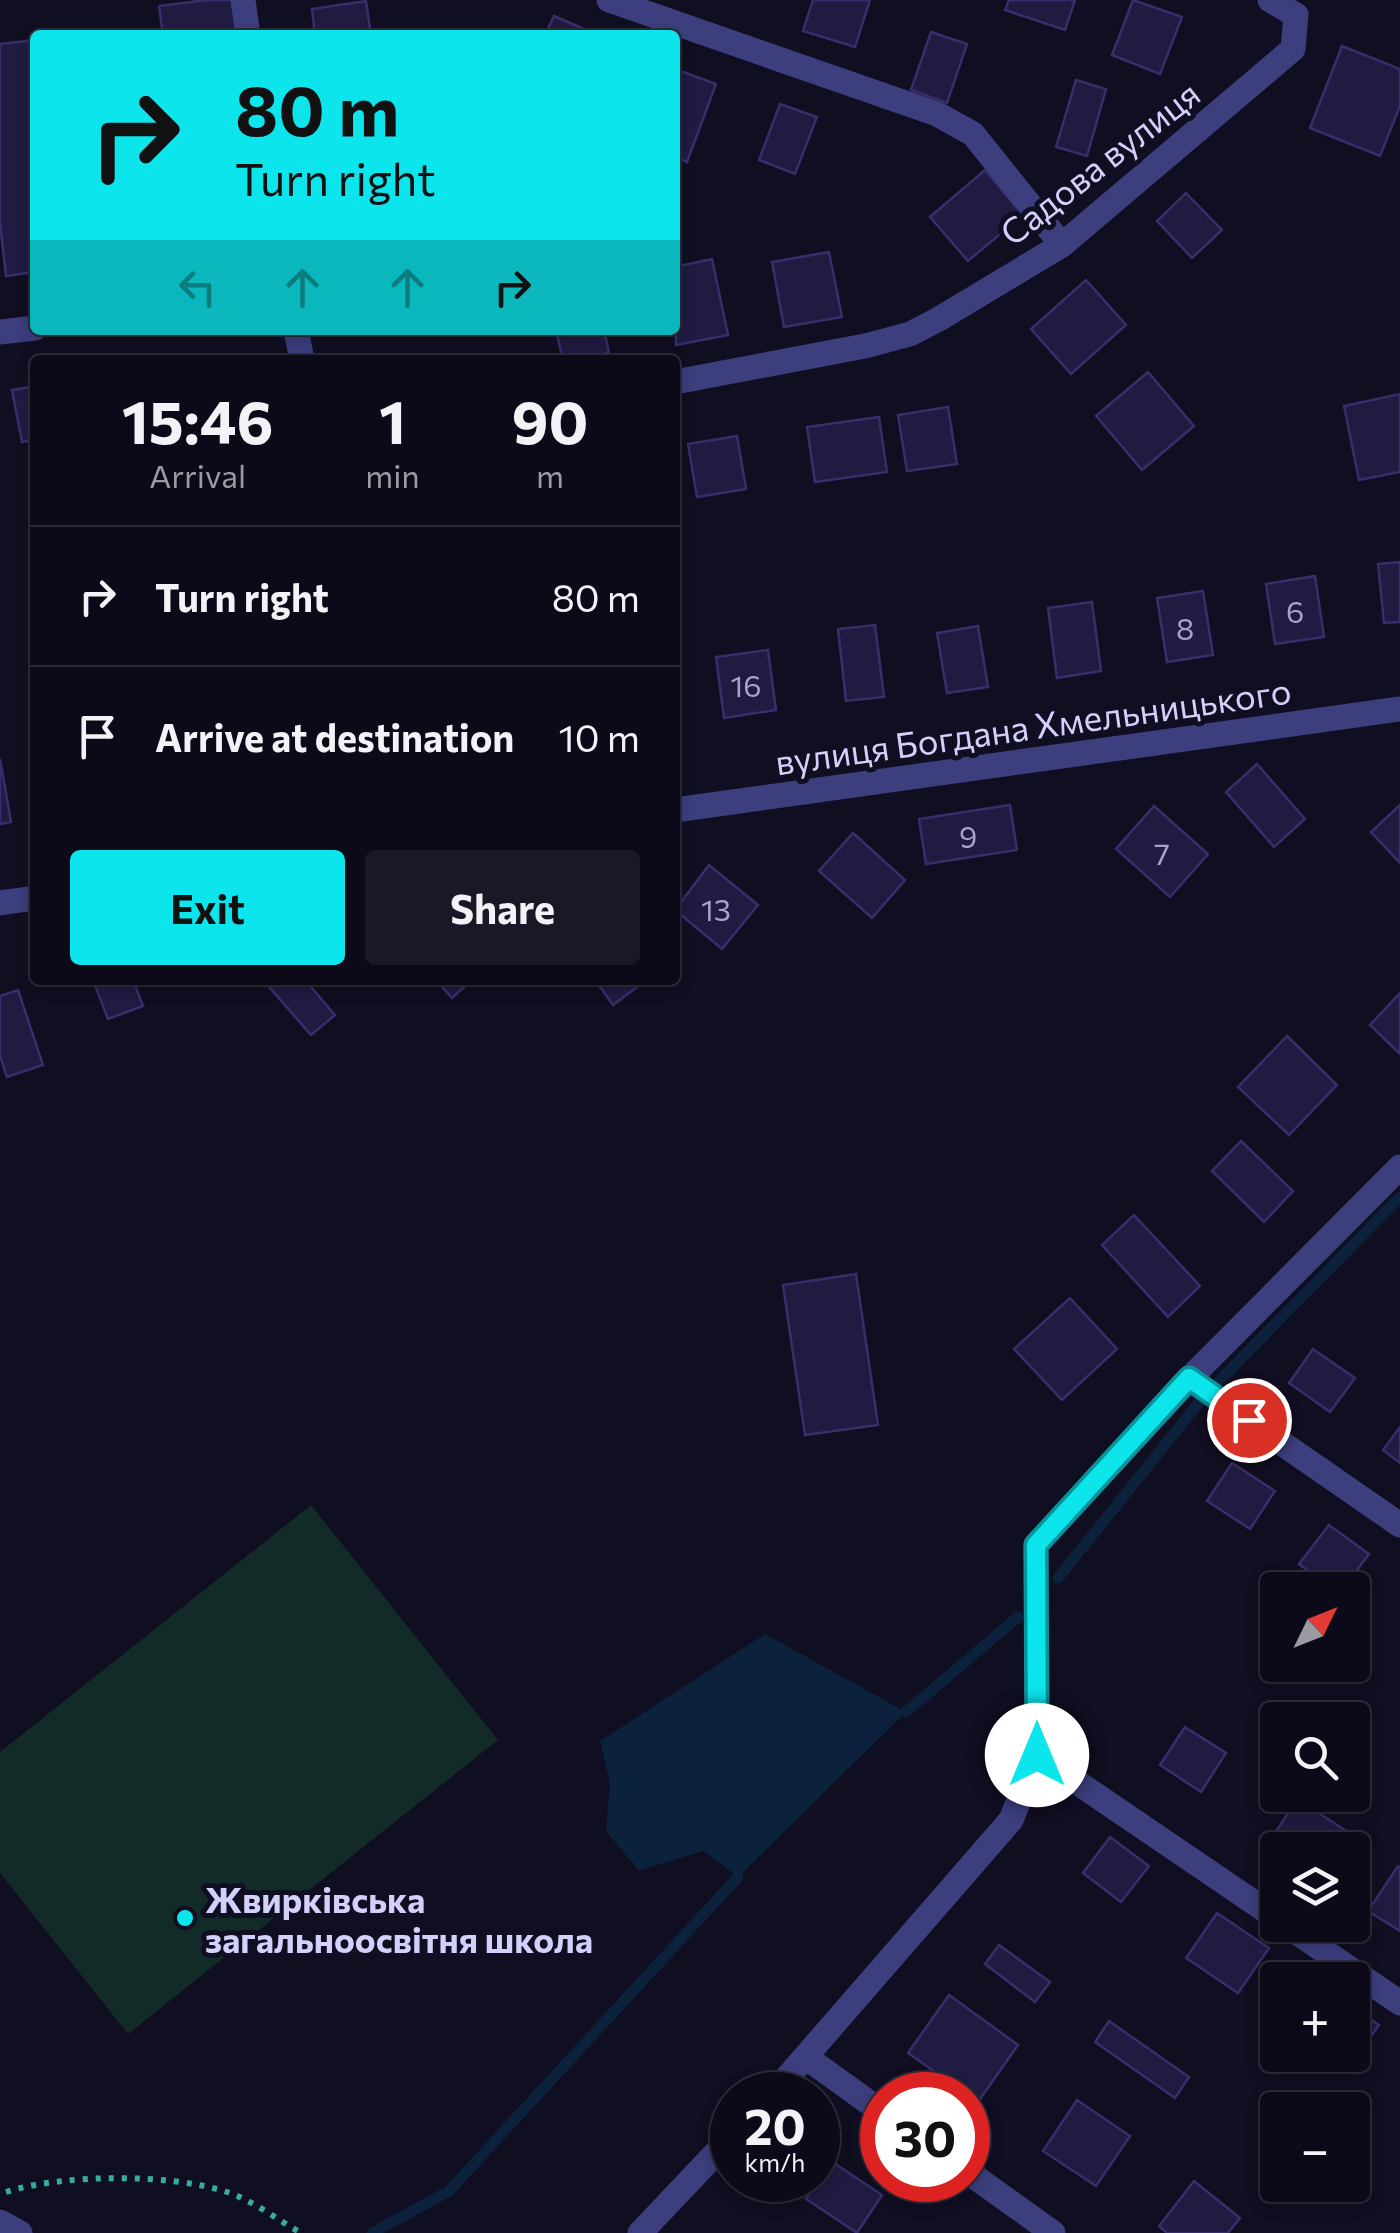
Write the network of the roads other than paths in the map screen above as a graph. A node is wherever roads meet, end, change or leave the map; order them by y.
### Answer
1 (243, 0) edge
2 (609, 0) edge
3 (1270, 0) edge
4 (247, 30) edge
5 (1062, 246) junction
6 (30, 329) edge
7 (0, 332) edge
8 (680, 381) edge
9 (1400, 709) edge
10 (680, 809) edge
11 (30, 899) edge
12 (0, 903) edge
13 (1400, 1167) edge
14 (1189, 1378) junction
15 (1400, 1525) edge
16 (1037, 1755) junction
17 (1260, 1908) edge
18 (1311, 1942) edge
19 (1400, 2003) edge
20 (807, 2058) junction
21 (794, 2072) edge
22 (860, 2096) edge
23 (710, 2159) edge
24 (990, 2188) edge
25 (0, 2222) edge
26 (20, 2233) edge
27 (640, 2233) edge
28 (1053, 2233) edge

1 - 4 street
2 - 5 street
3 - 5 street, Садова вулиця
5 - 8 street, Садова вулиця
6 - 7 street
9 - 10 street, вулиця Богдана Хмельницького
11 - 12 street
13 - 14 street
14 - 15 street
14 - 16 street
16 - 17 street
16 - 20 street
18 - 19 street
20 - 21 street
20 - 22 street
23 - 27 street
24 - 28 street
25 - 26 street

